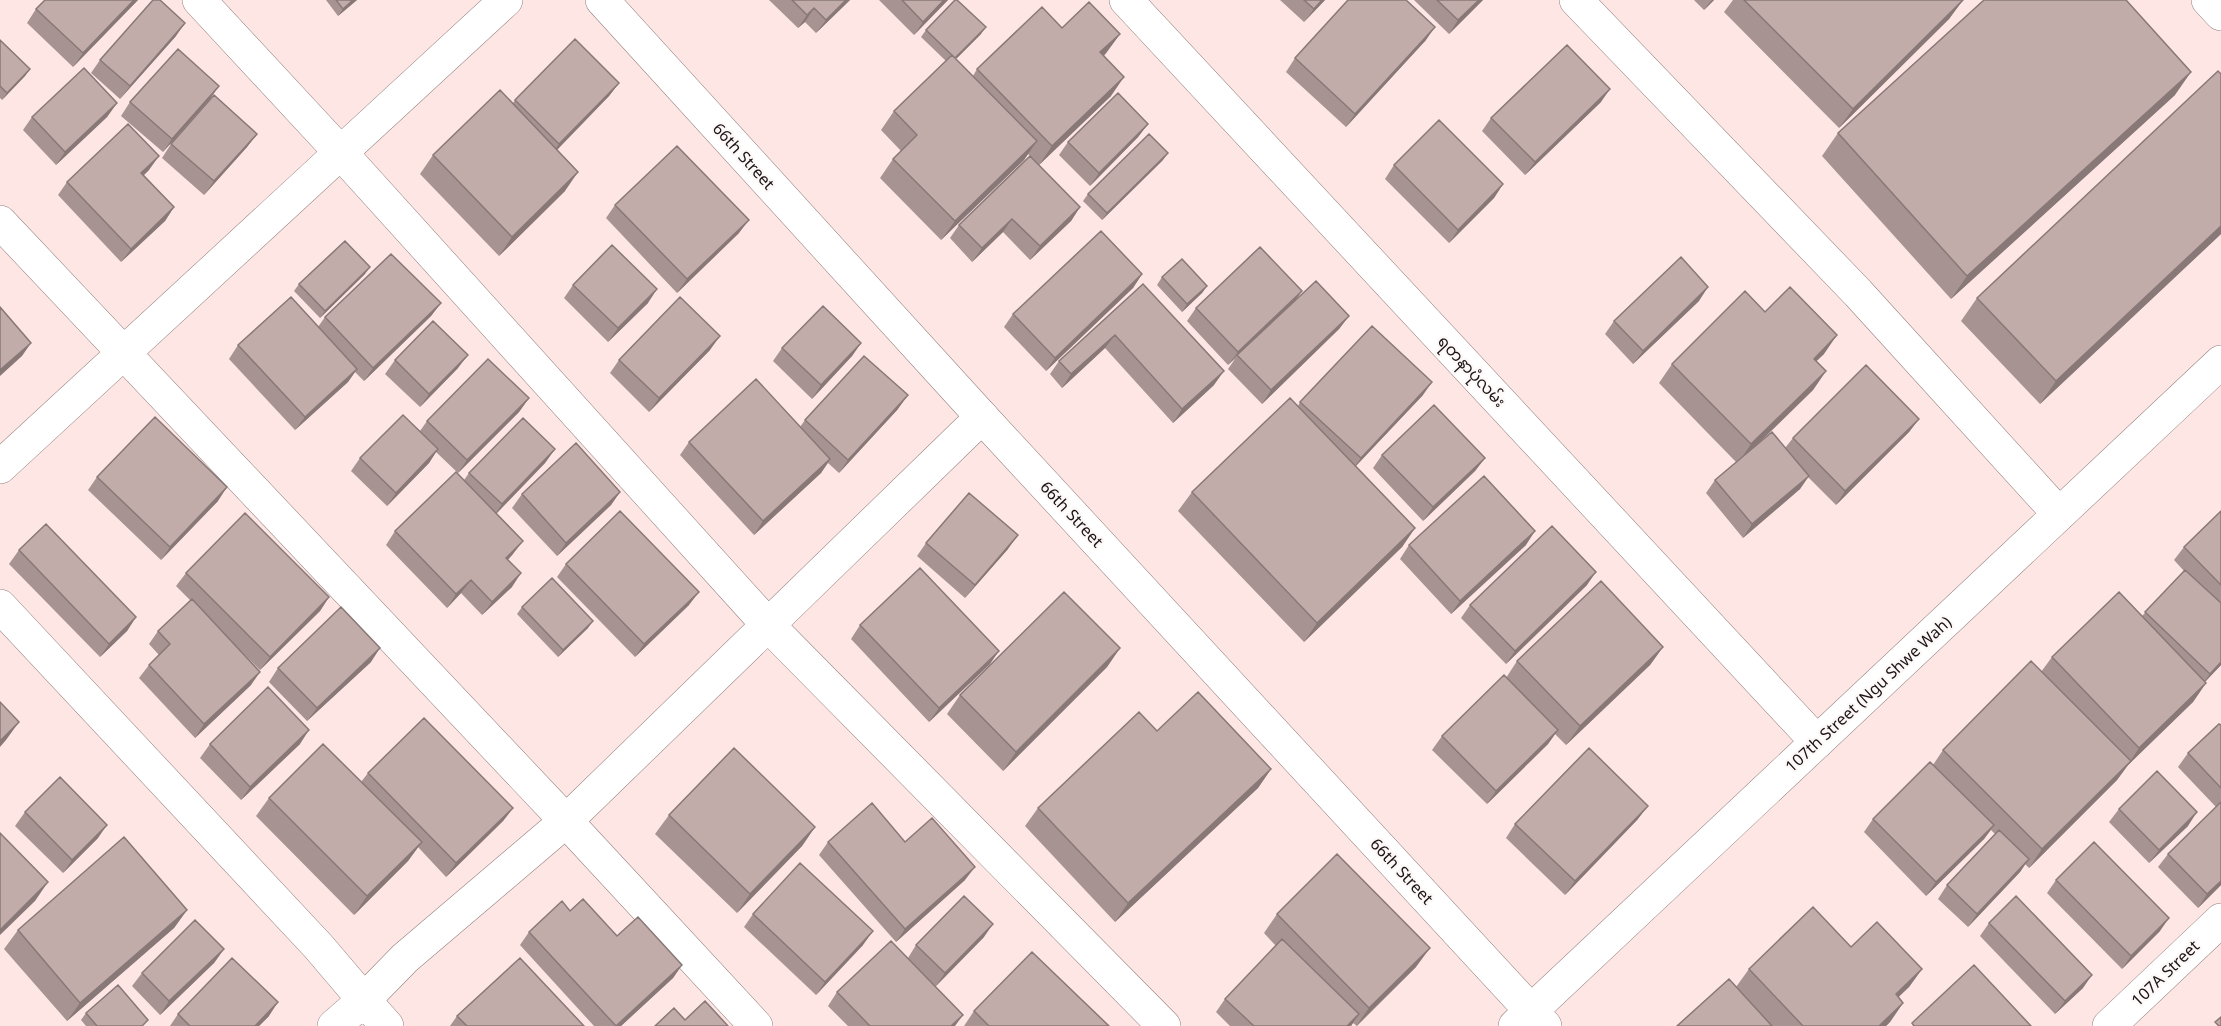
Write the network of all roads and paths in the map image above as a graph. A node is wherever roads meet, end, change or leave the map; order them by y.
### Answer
1 (199, 0) edge
2 (506, 0) edge
3 (602, 0) edge
4 (1126, 0) edge
5 (1576, 0) edge
6 (2208, 0) edge
7 (2221, 14) edge
8 (341, 153) junction
9 (0, 222) edge
10 (124, 352) junction
11 (2221, 362) edge
12 (982, 417) junction
13 (0, 467) edge
14 (2059, 514) junction
15 (0, 606) edge
16 (768, 625) junction
17 (1817, 742) junction
18 (566, 821) junction
19 (2221, 920) edge
20 (364, 1000) junction
21 (1531, 1021) edge
22 (334, 1026) edge
23 (387, 1026) edge
24 (756, 1026) edge
25 (1164, 1026) edge
26 (2109, 1026) edge

1 - 8 street
2 - 8 street
3 - 12 street, 66th Street
4 - 17 street, ရတနာပုံလမ်း
5 - 14 street
6 - 7 street
8 - 10 street
8 - 16 street
9 - 10 street
10 - 13 street
10 - 18 street
11 - 14 street, 107th Street (Ngu Shwe Wah)
12 - 16 street
12 - 21 street, 66th Street
14 - 17 street, 107th Street (Ngu Shwe Wah)
15 - 20 street
16 - 18 street
16 - 25 street
17 - 21 street, 107th Street (Ngu Shwe Wah)
18 - 20 street
18 - 24 street
19 - 26 street, 107A Street
20 - 22 street
20 - 23 street

